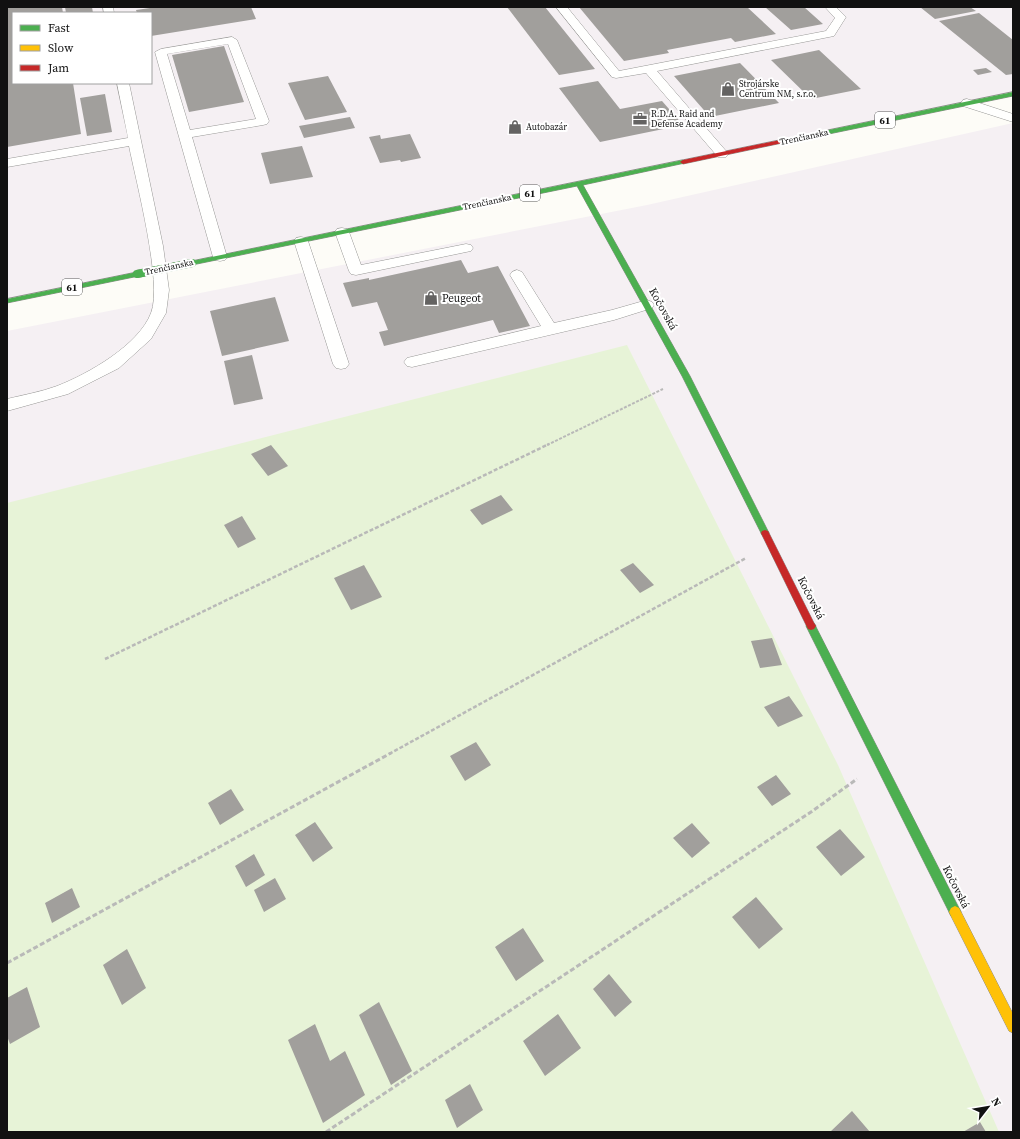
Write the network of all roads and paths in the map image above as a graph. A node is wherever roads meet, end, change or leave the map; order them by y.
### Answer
1 (561, 7) edge
2 (830, 7) edge
3 (649, 69) junction
4 (123, 84) edge
5 (1013, 94) edge
6 (967, 103) junction
7 (1013, 118) edge
8 (185, 135) junction
9 (135, 141) junction
10 (722, 154) junction
11 (7, 163) edge
12 (579, 183) junction
13 (342, 232) junction
14 (301, 241) junction
15 (466, 248) dead end
16 (220, 257) junction
17 (517, 275) dead end
18 (7, 301) edge
19 (647, 305) junction
20 (550, 328) junction
21 (412, 362) dead end
22 (341, 364) dead end
23 (659, 391) dead end
24 (7, 405) edge
25 (747, 557) dead end
26 (105, 659) dead end
27 (855, 780) dead end
28 (7, 963) edge
29 (1013, 1027) edge
30 (326, 1132) edge

1 - 3 lane
2 - 3 lane
3 - 10 lane
4 - 9 lane
5 - 6 main road, Trenčianska / 61
6 - 7 lane
6 - 10 main road, Trenčianska / 61
8 - 8 lane
8 - 16 lane
9 - 11 lane
9 - 24 lane
10 - 12 main road, Trenčianska / 61
12 - 13 main road, Trenčianska / 61
12 - 19 main road, Kočovská
13 - 14 main road, Trenčianska / 61
13 - 15 lane
14 - 16 main road, Trenčianska / 61
14 - 22 lane
16 - 18 main road, Trenčianska / 61, bridge
17 - 20 lane
19 - 20 lane
19 - 29 main road, Kočovská
20 - 21 lane
23 - 26 path
25 - 28 path
27 - 30 path

